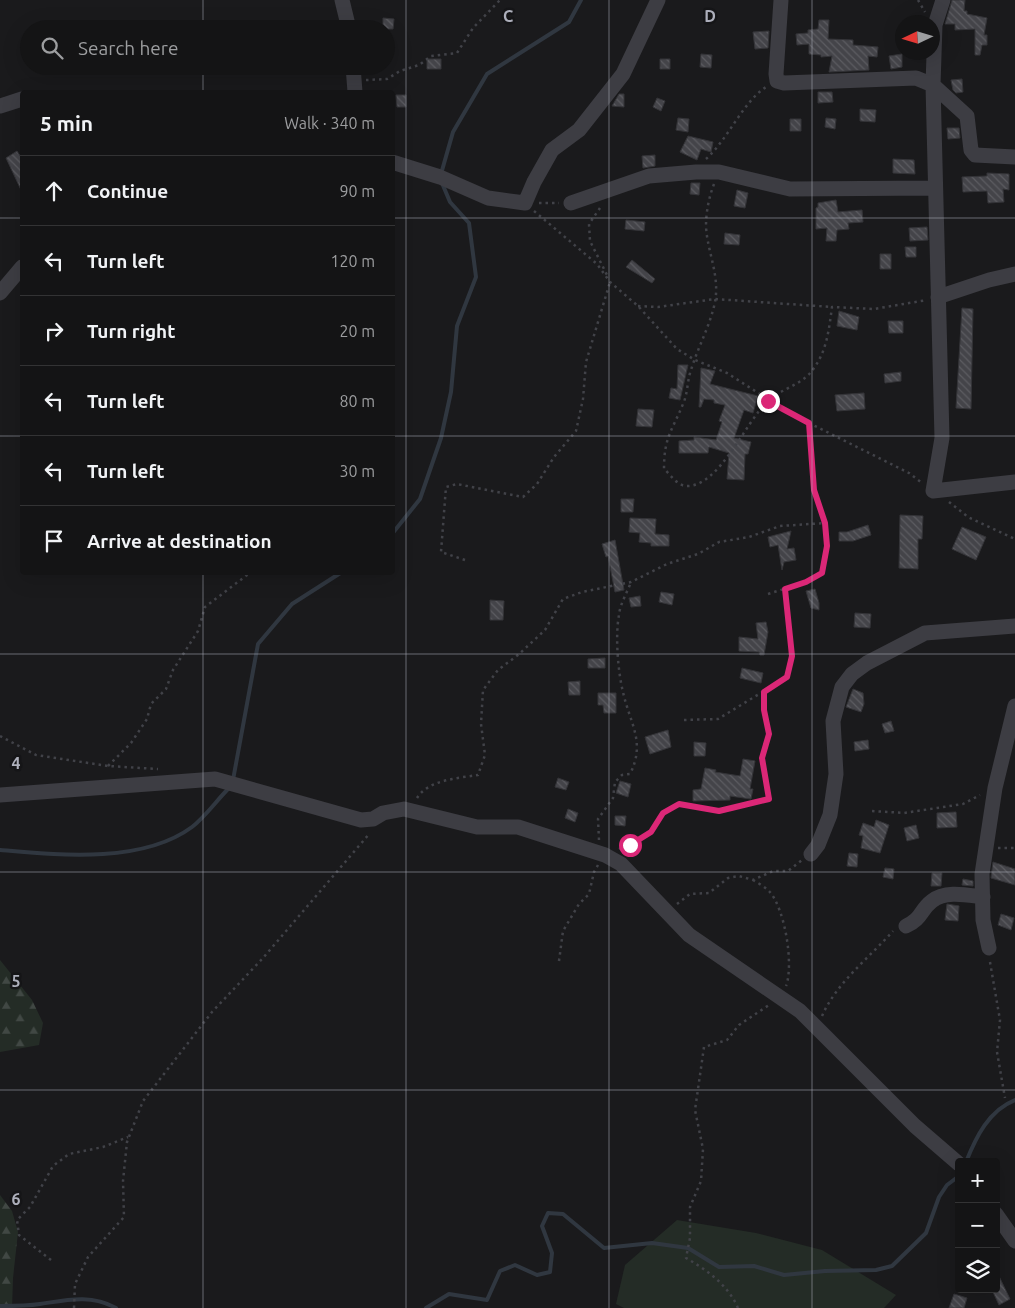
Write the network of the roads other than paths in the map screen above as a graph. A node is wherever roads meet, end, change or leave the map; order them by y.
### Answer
1 (342, 0) edge
2 (658, 0) edge
3 (781, 0) edge
4 (943, 0) edge
5 (346, 20) edge
6 (933, 86) junction
7 (20, 100) edge
8 (0, 106) edge
9 (1015, 157) edge
10 (395, 163) edge
11 (934, 188) junction
12 (571, 204) road end
13 (20, 269) edge
14 (1015, 274) edge
15 (0, 293) edge
16 (938, 297) junction
17 (1015, 482) edge
18 (1015, 626) edge
19 (1015, 706) edge
20 (0, 794) edge
21 (811, 854) road end
22 (983, 897) junction
23 (906, 926) road end
24 (989, 948) road end
25 (955, 1161) edge
26 (1000, 1220) edge
27 (1015, 1242) edge

1 - 5 street
2 - 10 street
3 - 6 street
4 - 6 street
6 - 9 street
6 - 11 street
7 - 8 street
11 - 12 street
11 - 16 street
13 - 15 street
14 - 16 street
16 - 17 street
18 - 21 street
19 - 22 street
20 - 25 street
22 - 23 street
22 - 24 street
26 - 27 street

